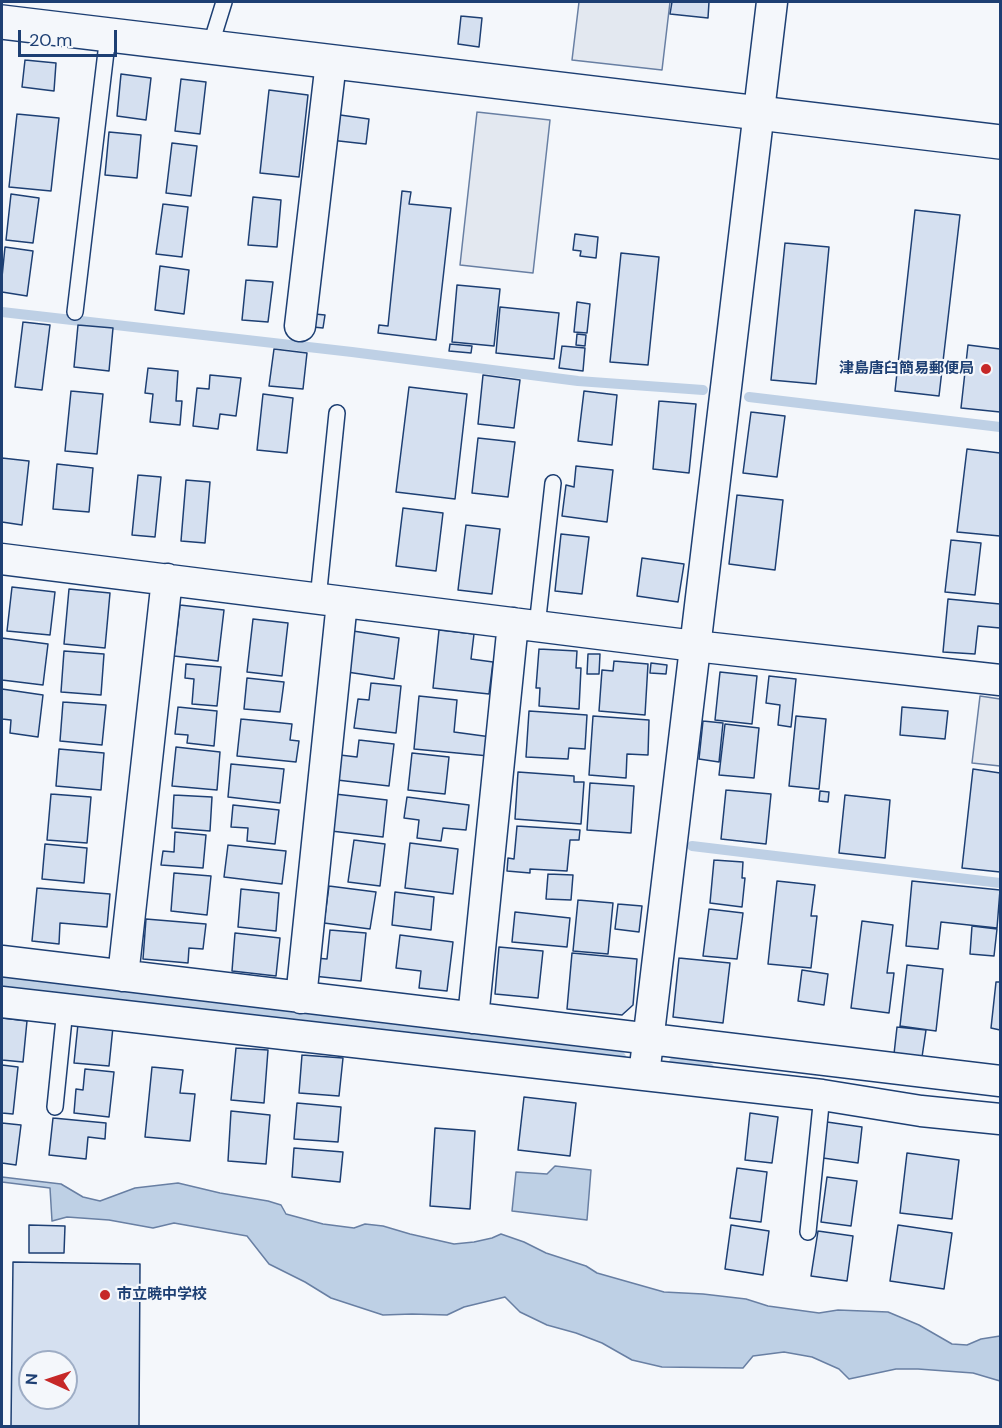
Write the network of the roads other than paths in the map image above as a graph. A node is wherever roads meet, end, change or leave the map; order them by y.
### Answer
1 (224, 2) edge
2 (772, 2) edge
3 (2, 22) edge
4 (108, 35) junction
5 (210, 47) junction
6 (331, 62) junction
7 (758, 113) junction
8 (1000, 142) edge
9 (75, 312) dead end
10 (300, 326) dead end
11 (337, 413) dead end
12 (553, 483) dead end
13 (2, 559) edge
14 (167, 579) junction
15 (330, 600) junction
16 (525, 625) junction
17 (695, 646) junction
18 (1000, 680) edge
19 (2, 962) edge
20 (123, 976) junction
21 (302, 998) junction
22 (2, 1002) edge
23 (65, 1009) junction
24 (473, 1018) junction
25 (649, 1040) junction
26 (644, 1075) junction
27 (1000, 1081) edge
28 (822, 1095) junction
29 (55, 1107) dead end
30 (1000, 1119) edge
31 (808, 1232) dead end

1 - 5 lane
2 - 7 street
3 - 4 street
4 - 5 street
4 - 9 lane
5 - 6 street
6 - 7 street
6 - 10 street
7 - 8 street
7 - 17 street
11 - 15 lane
12 - 16 lane
13 - 14 street
14 - 15 street
14 - 20 street
15 - 16 street
15 - 21 street
16 - 17 street
16 - 24 street
17 - 18 street
17 - 25 street
19 - 20 street
20 - 21 street
21 - 24 street
22 - 23 street
23 - 26 street
23 - 29 lane
24 - 25 street
25 - 26 street
25 - 27 street
26 - 28 street
28 - 30 street
28 - 31 lane

